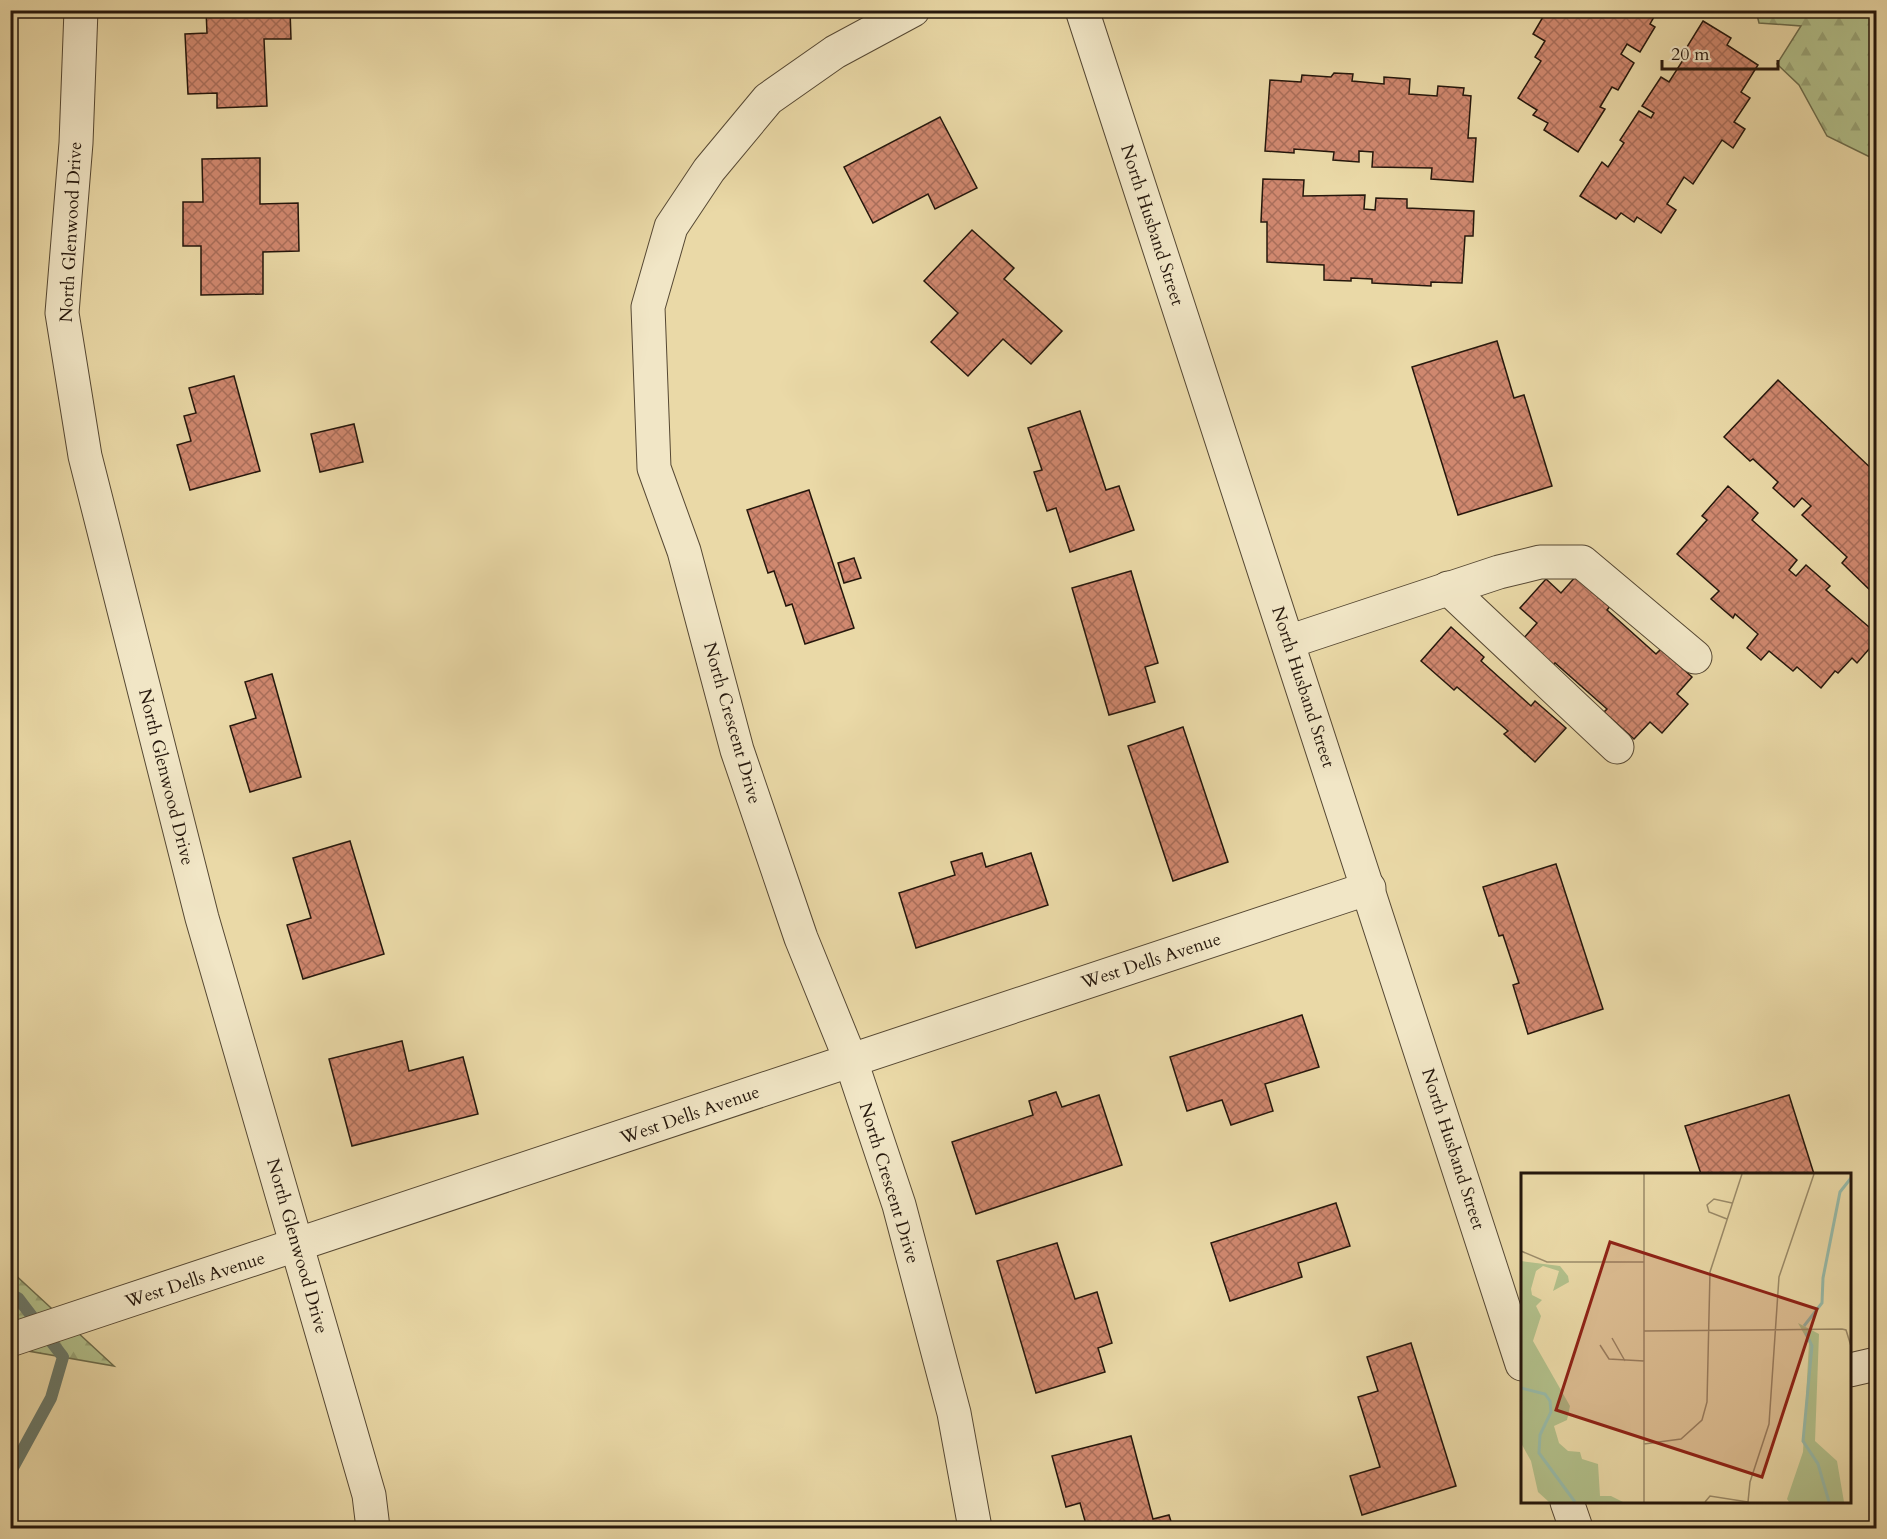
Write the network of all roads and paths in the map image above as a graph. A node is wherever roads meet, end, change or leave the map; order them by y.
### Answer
1 (81, 10) edge
2 (913, 10) edge
3 (1082, 10) edge
4 (1448, 588) junction
5 (1288, 642) junction
6 (1695, 657) dead end
7 (1617, 747) dead end
8 (1369, 888) junction
9 (851, 1061) junction
10 (297, 1247) junction
11 (10, 1340) edge
12 (1521, 1362) edge
13 (1876, 1364) edge
14 (1851, 1370) edge
15 (1567, 1503) edge
16 (373, 1528) edge
17 (975, 1528) edge
18 (1576, 1528) edge

1 - 10 street, North Glenwood Drive
2 - 9 street, North Crescent Drive
3 - 5 street, North Husband Street
4 - 5 street
4 - 6 street
4 - 7 street
5 - 8 street, North Husband Street
8 - 9 street, West Dells Avenue
8 - 12 street, North Husband Street
9 - 10 street, West Dells Avenue
9 - 17 street, North Crescent Drive
10 - 11 street, West Dells Avenue
10 - 16 street, North Glenwood Drive
13 - 14 street
15 - 18 street

